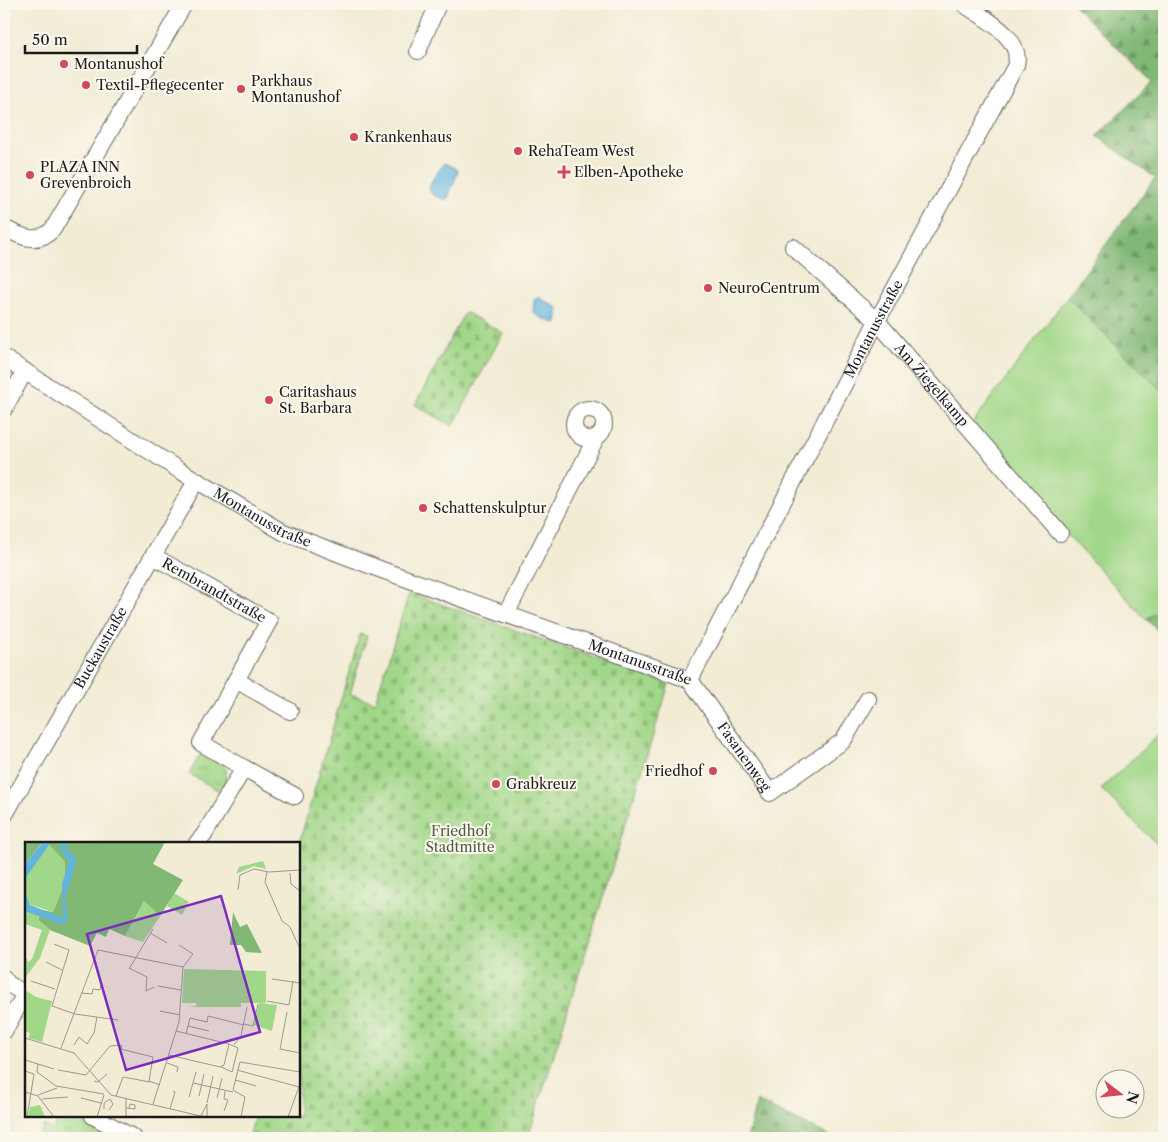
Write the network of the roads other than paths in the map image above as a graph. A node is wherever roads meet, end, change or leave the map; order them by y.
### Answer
1 (438, 4) edge
2 (964, 4) edge
3 (183, 6) dead end
4 (418, 50) dead end
5 (4, 228) edge
6 (793, 247) dead end
7 (877, 321) junction
8 (4, 358) edge
9 (25, 372) junction
10 (4, 409) edge
11 (596, 438) dead end
12 (196, 481) junction
13 (1060, 533) dead end
14 (153, 556) junction
15 (506, 614) junction
16 (236, 680) junction
17 (690, 680) junction
18 (868, 699) dead end
19 (290, 711) dead end
20 (244, 768) junction
21 (295, 796) dead end
22 (4, 816) edge
23 (198, 842) edge
24 (4, 978) edge
25 (25, 993) edge
26 (25, 996) edge
27 (4, 1031) edge
28 (94, 1117) edge
29 (134, 1138) edge

1 - 4 street
2 - 7 street, Montanusstraße
3 - 5 street
6 - 7 street, Am Ziegelkamp
7 - 13 street, Am Ziegelkamp
7 - 17 street, Montanusstraße
8 - 9 street, Montanusstraße
9 - 10 street
9 - 12 street, Montanusstraße
11 - 15 street
12 - 14 street, Buckaustraße
12 - 15 street, Montanusstraße
14 - 16 street, Rembrandtstraße
14 - 22 street, Buckaustraße
15 - 17 street, Montanusstraße
16 - 19 street
16 - 20 street, Rembrandtstraße
17 - 18 street, Fasanenweg
20 - 21 street, Rembrandtstraße
20 - 23 street
24 - 25 street
26 - 27 street
28 - 29 street

